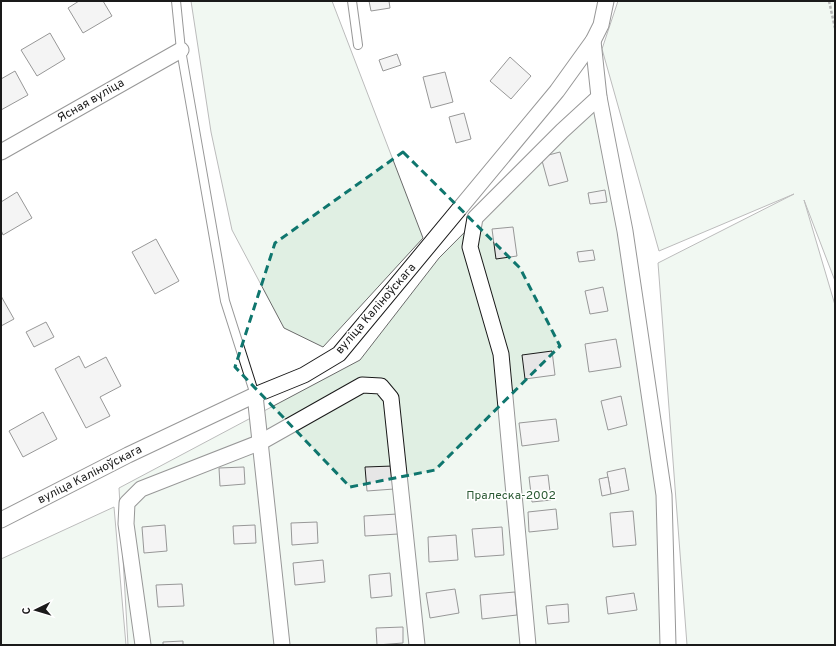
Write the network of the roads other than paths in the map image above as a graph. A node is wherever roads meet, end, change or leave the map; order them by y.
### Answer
1 (176, 1) edge
2 (352, 1) edge
3 (606, 1) edge
4 (592, 41) junction
5 (358, 45) dead end
6 (182, 50) junction
7 (599, 97) junction
8 (1, 152) edge
9 (255, 395) junction
10 (261, 442) junction
11 (1, 520) edge
12 (143, 645) edge
13 (282, 645) edge
14 (417, 645) edge
15 (528, 645) edge
16 (668, 645) edge

1 - 6 lane
2 - 5 lane
3 - 4 street, вуліца Каліноўскага
4 - 7 street
4 - 9 street, вуліца Каліноўскага
6 - 8 street, Ясная вуліца
6 - 9 lane
7 - 15 street
7 - 16 street
9 - 10 street
9 - 11 street, вуліца Каліноўскага
10 - 12 street
10 - 13 street
10 - 14 street

